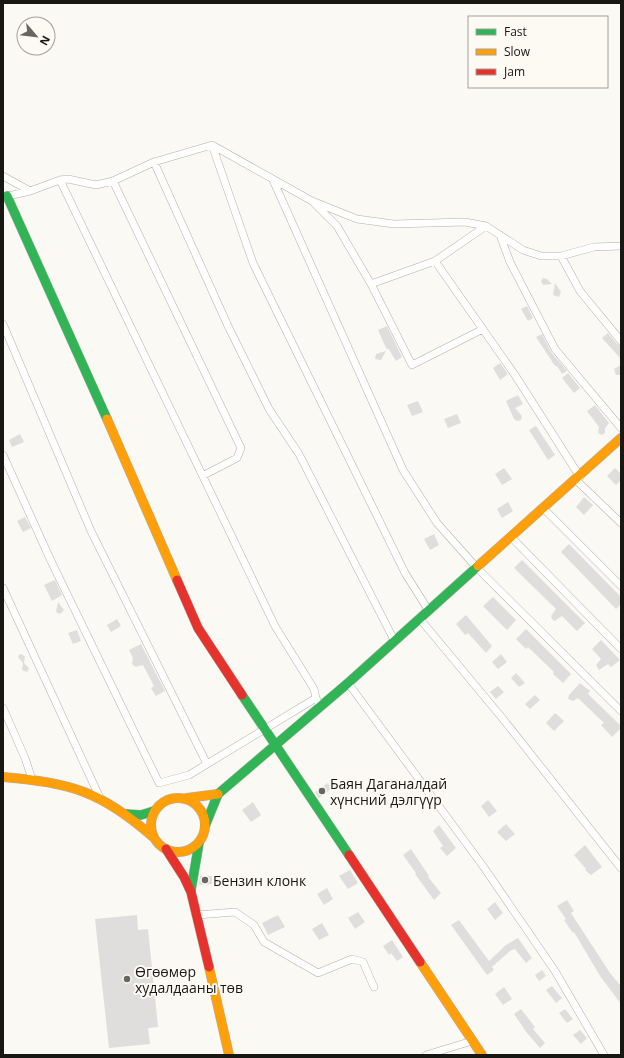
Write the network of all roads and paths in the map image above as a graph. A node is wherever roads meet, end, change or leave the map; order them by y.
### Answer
1 (212, 145) junction
2 (154, 162) junction
3 (3, 176) edge
4 (60, 180) junction
5 (273, 180) junction
6 (113, 181) junction
7 (30, 191) junction
8 (5, 197) edge
9 (312, 201) junction
10 (486, 226) junction
11 (500, 235) junction
12 (621, 246) edge
13 (561, 256) junction
14 (436, 261) junction
15 (371, 284) junction
16 (3, 324) edge
17 (483, 329) junction
18 (621, 341) edge
19 (621, 428) edge
20 (621, 438) edge
21 (3, 455) edge
22 (204, 475) junction
23 (578, 479) junction
24 (543, 508) junction
25 (621, 523) edge
26 (511, 538) junction
27 (477, 568) junction
28 (621, 586) edge
29 (3, 588) edge
30 (429, 611) junction
31 (420, 619) junction
32 (395, 642) junction
33 (621, 649) edge
34 (348, 683) junction
35 (318, 702) junction
36 (3, 708) edge
37 (621, 711) edge
38 (264, 728) junction
39 (275, 744) junction
40 (208, 764) junction
41 (3, 777) edge
42 (32, 779) junction
43 (218, 794) junction
44 (100, 798) junction
45 (185, 798) junction
46 (154, 811) junction
47 (126, 814) junction
48 (206, 826) junction
49 (153, 837) junction
50 (198, 843) junction
51 (166, 849) junction
52 (621, 868) edge
53 (190, 892) junction
54 (197, 915) junction
55 (374, 987) dead end
56 (472, 1041) junction
57 (228, 1055) edge
58 (426, 1055) edge
59 (482, 1055) edge
60 (604, 1055) edge

1 - 2 street
1 - 5 street
1 - 30 street
2 - 6 street
2 - 32 street
3 - 7 street
4 - 6 street
4 - 7 street
4 - 22 street
5 - 9 street
5 - 27 street
6 - 22 street
7 - 8 street
8 - 38 street
9 - 10 street
9 - 15 street
10 - 11 street
10 - 14 street
11 - 13 street
11 - 19 street
12 - 13 street
13 - 18 street
14 - 15 street
14 - 17 street
15 - 17 street
16 - 40 street
17 - 23 street
20 - 23 street
21 - 40 street
22 - 35 street
23 - 24 street
23 - 25 street
24 - 26 street
24 - 28 street
26 - 27 street
26 - 33 street
27 - 30 street
27 - 37 street
29 - 44 street
30 - 31 street
31 - 32 street
31 - 52 street
32 - 34 street
34 - 35 street
34 - 60 street
35 - 38 street
35 - 39 street
36 - 42 street
38 - 39 street
38 - 40 street
39 - 43 street
39 - 56 street
41 - 42 street
42 - 44 street
43 - 45 street
43 - 48 street
44 - 47 street
45 - 46 street
45 - 48 street
46 - 47 street
46 - 49 street
47 - 49 street
48 - 50 street
49 - 51 street
50 - 51 street
50 - 53 street
51 - 53 street
53 - 54 street
54 - 55 street
54 - 57 street
56 - 58 street
56 - 59 street

